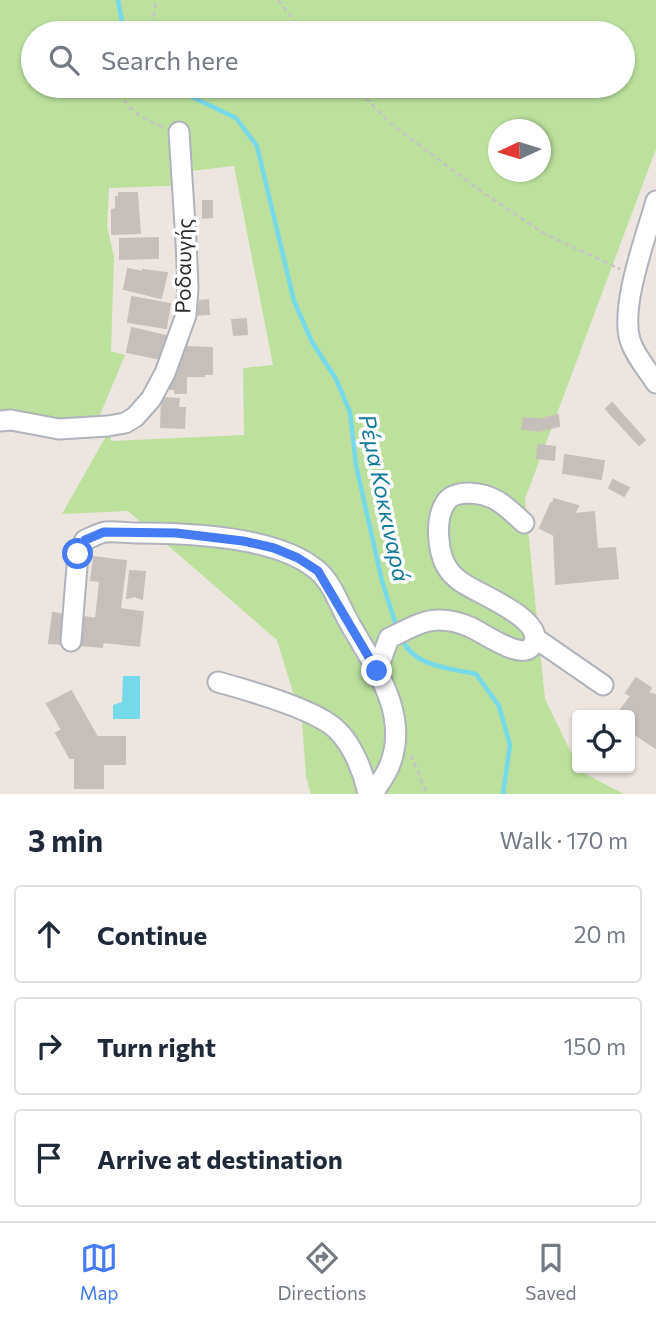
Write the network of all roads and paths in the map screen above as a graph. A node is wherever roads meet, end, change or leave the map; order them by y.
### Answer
1 (156, 0) edge
2 (278, 0) edge
3 (153, 21) edge
4 (295, 21) edge
5 (122, 98) edge
6 (366, 98) edge
7 (178, 132) joint
8 (656, 201) edge
9 (635, 277) junction
10 (656, 383) edge
11 (0, 421) edge
12 (524, 523) dead end
13 (535, 638) junction
14 (71, 641) dead end
15 (377, 671) junction
16 (218, 682) dead end
17 (603, 685) dead end
18 (370, 794) edge

1 - 3 path
2 - 4 path
5 - 7 path
6 - 9 path
7 - 11 street, Ροδαυγής
8 - 9 street
9 - 10 street
12 - 13 street
13 - 15 street
13 - 17 street
14 - 15 street
15 - 18 street
16 - 18 street

